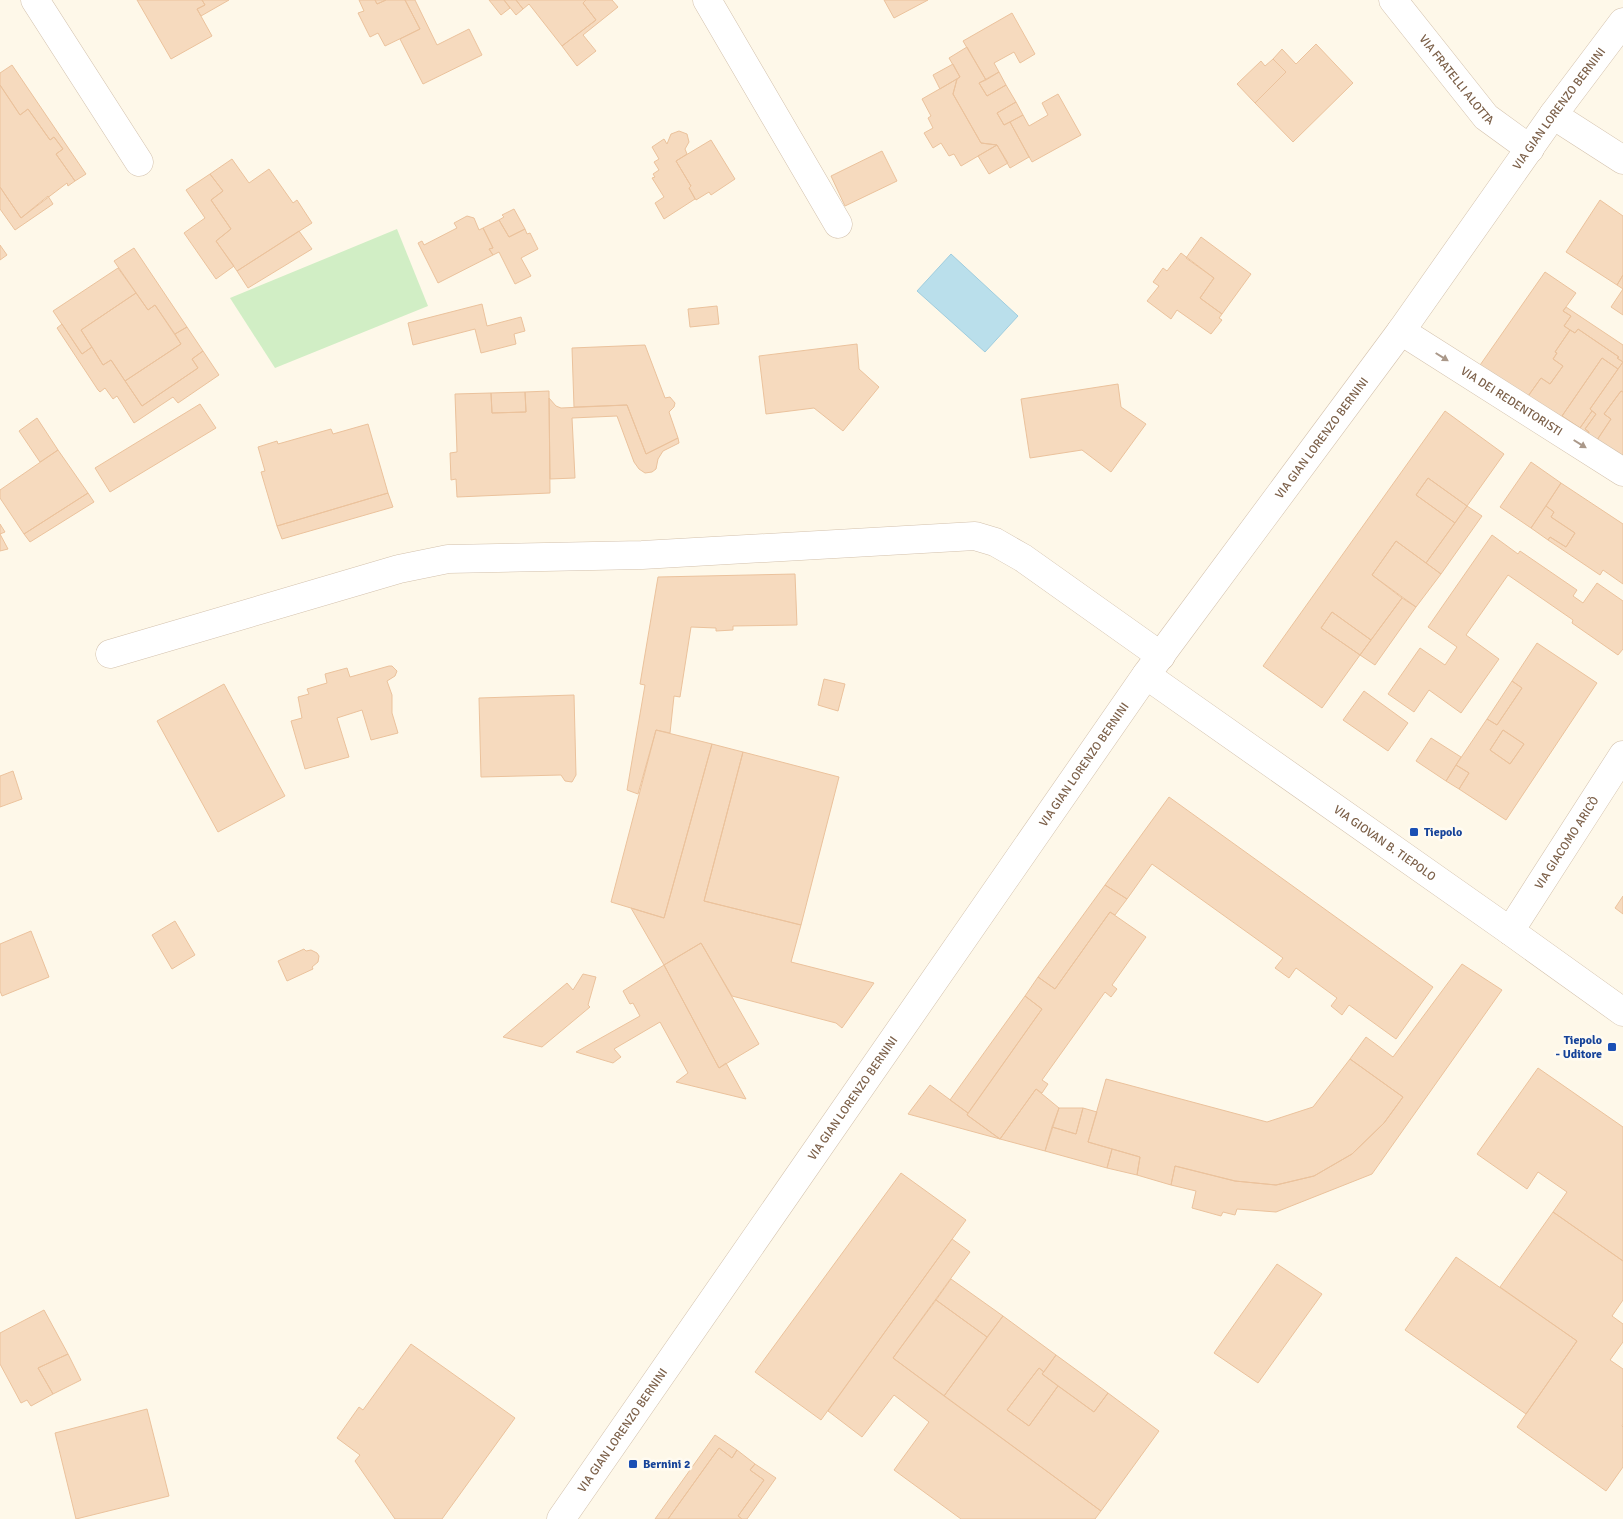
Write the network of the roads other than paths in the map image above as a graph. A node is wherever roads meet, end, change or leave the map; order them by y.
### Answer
1 (35, 0) edge
2 (707, 0) edge
3 (1394, 0) edge
4 (1623, 22) edge
5 (1553, 115) junction
6 (1530, 149) junction
7 (1623, 160) edge
8 (139, 162) dead end
9 (838, 224) dead end
10 (1401, 331) junction
11 (1623, 472) edge
12 (110, 654) dead end
13 (1153, 665) junction
14 (1623, 754) edge
15 (1510, 931) junction
16 (1623, 1012) edge
17 (562, 1519) edge

1 - 8 street
2 - 9 street
3 - 6 street, VIA FRATELLI ALOTTA
4 - 5 street, VIA GIAN LORENZO BERNINI
5 - 6 street, VIA GIAN LORENZO BERNINI
5 - 7 street
6 - 10 street, VIA GIAN LORENZO BERNINI
10 -> 11 street, VIA DEI REDENTORISTI
10 - 13 street, VIA GIAN LORENZO BERNINI
12 - 13 street, VIA GIOVAN B. TIEPOLO
13 - 15 street, VIA GIOVAN B. TIEPOLO
13 - 17 street, VIA GIAN LORENZO BERNINI
14 - 15 street, VIA GIACOMO ARICÒ
15 - 16 street, VIA GIOVAN B. TIEPOLO

